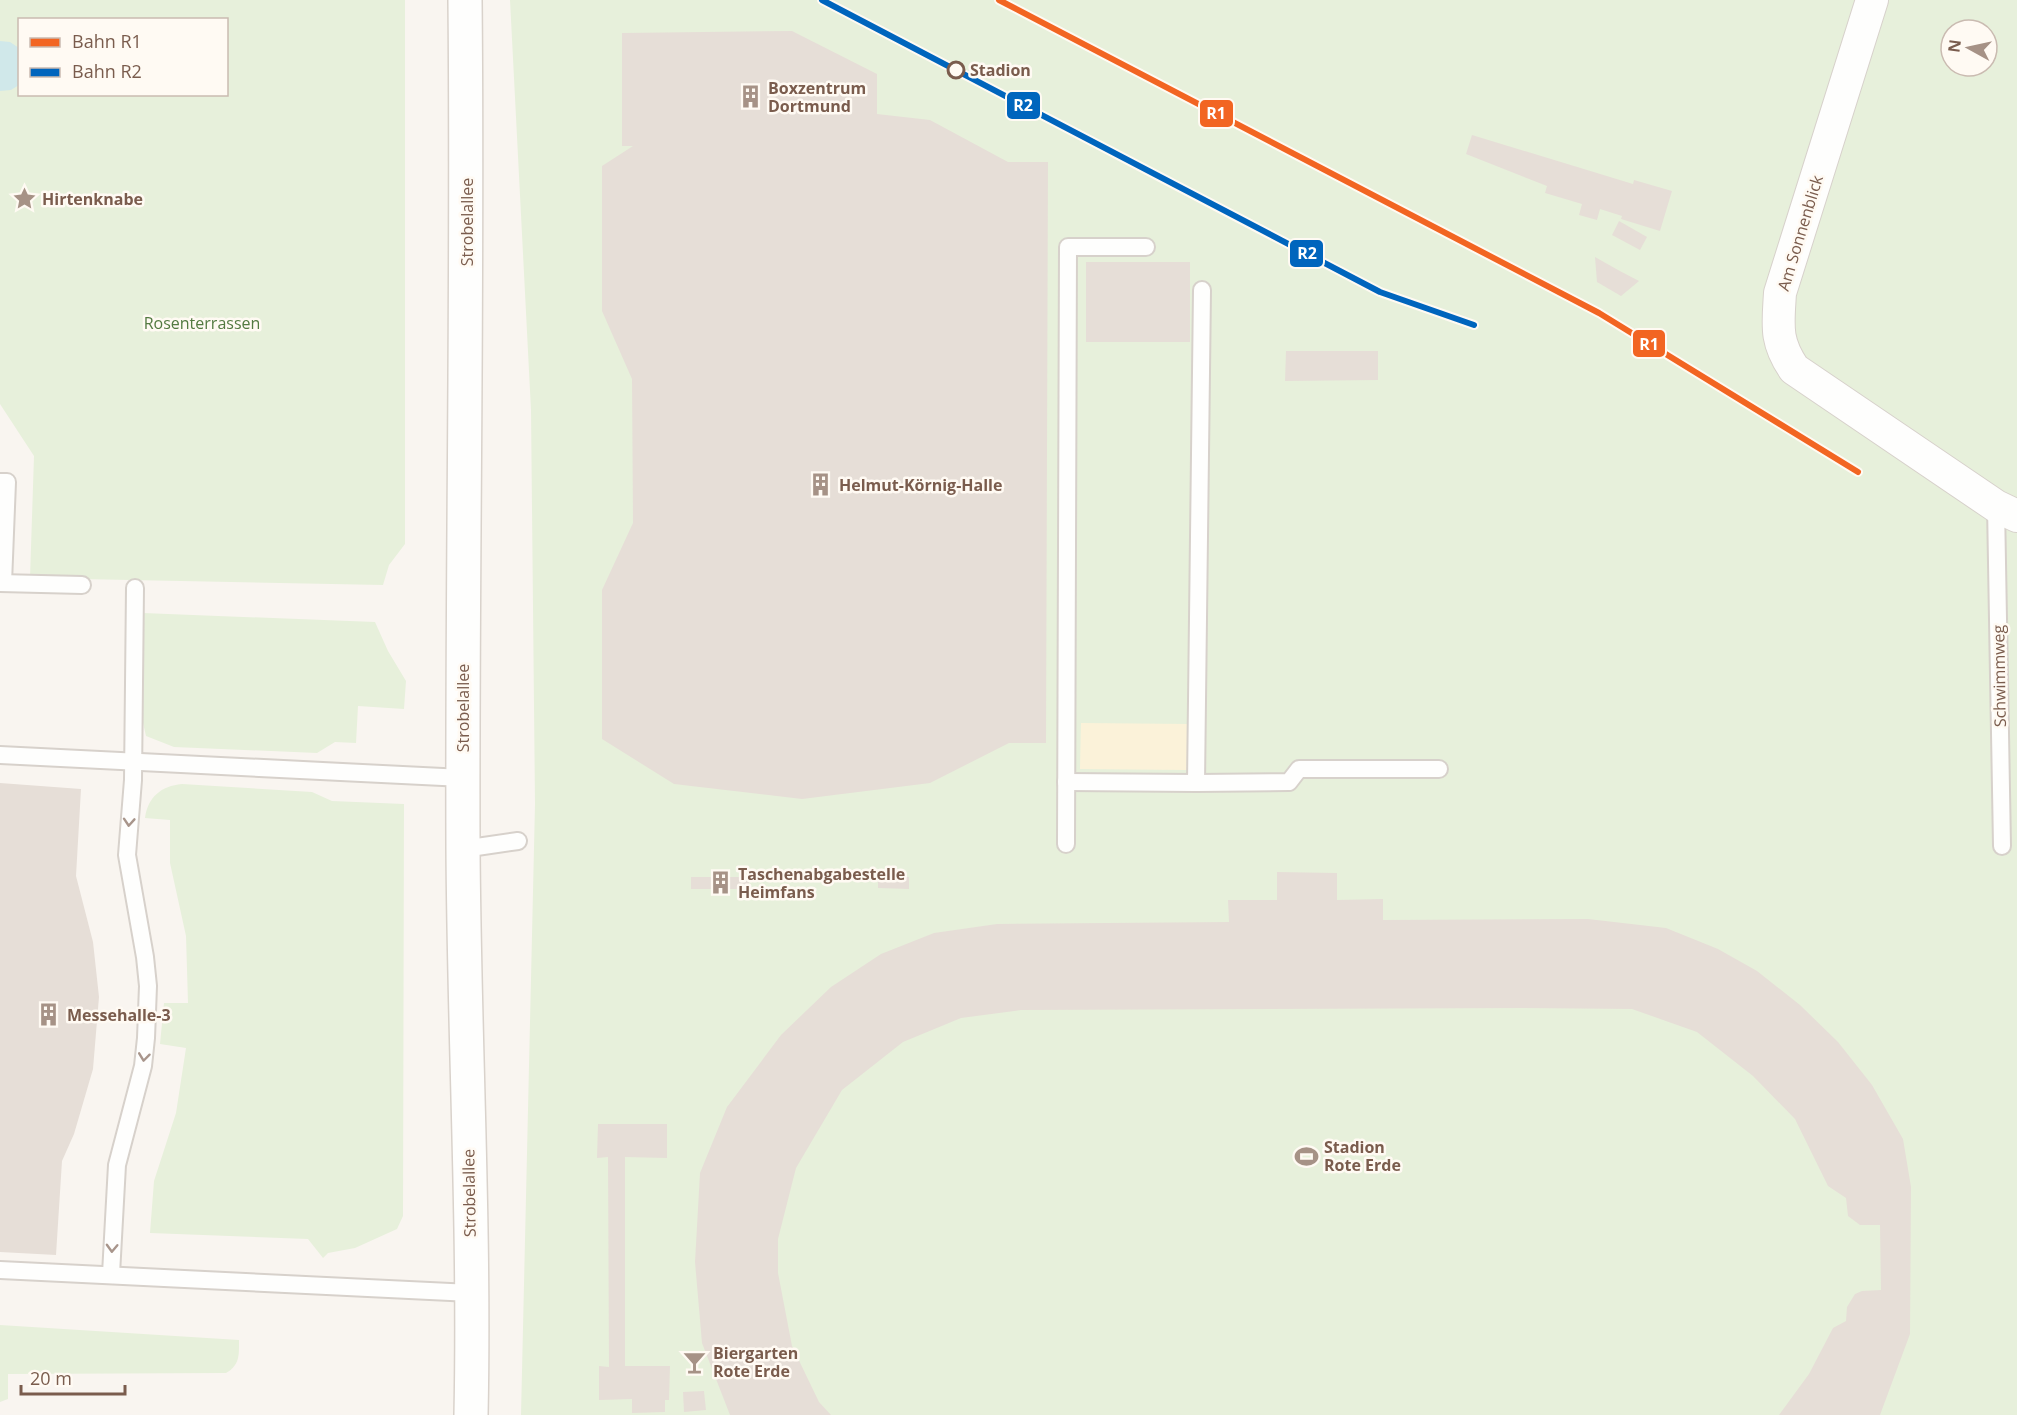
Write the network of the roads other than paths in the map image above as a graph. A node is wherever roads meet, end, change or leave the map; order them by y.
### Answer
1 (465, 0) edge
2 (1872, 0) edge
3 (1146, 247) dead end
4 (1202, 290) dead end
5 (0, 482) edge
6 (2006, 511) edge
7 (1, 583) edge
8 (82, 585) dead end
9 (135, 588) dead end
10 (0, 755) edge
11 (133, 763) junction
12 (1439, 769) dead end
13 (463, 778) junction
14 (1066, 782) junction
15 (1197, 783) junction
16 (518, 841) dead end
17 (1066, 844) dead end
18 (2002, 846) dead end
19 (463, 849) junction
20 (0, 1270) edge
21 (111, 1274) junction
22 (471, 1293) junction
23 (471, 1415) edge

1 - 13 street, Strobelallee
2 - 6 street, Am Sonnenblick
3 - 14 lane
4 - 15 lane
5 - 7 lane
6 - 18 lane, Schwimmweg
7 - 8 lane
9 - 11 lane
10 - 11 lane
11 - 13 lane
11 -> 21 lane
12 - 15 lane
13 - 19 street, Strobelallee
14 - 15 lane
14 - 17 lane
16 - 19 lane
19 - 22 street, Strobelallee
20 - 21 lane
21 - 22 lane
22 - 23 street, Strobelallee

